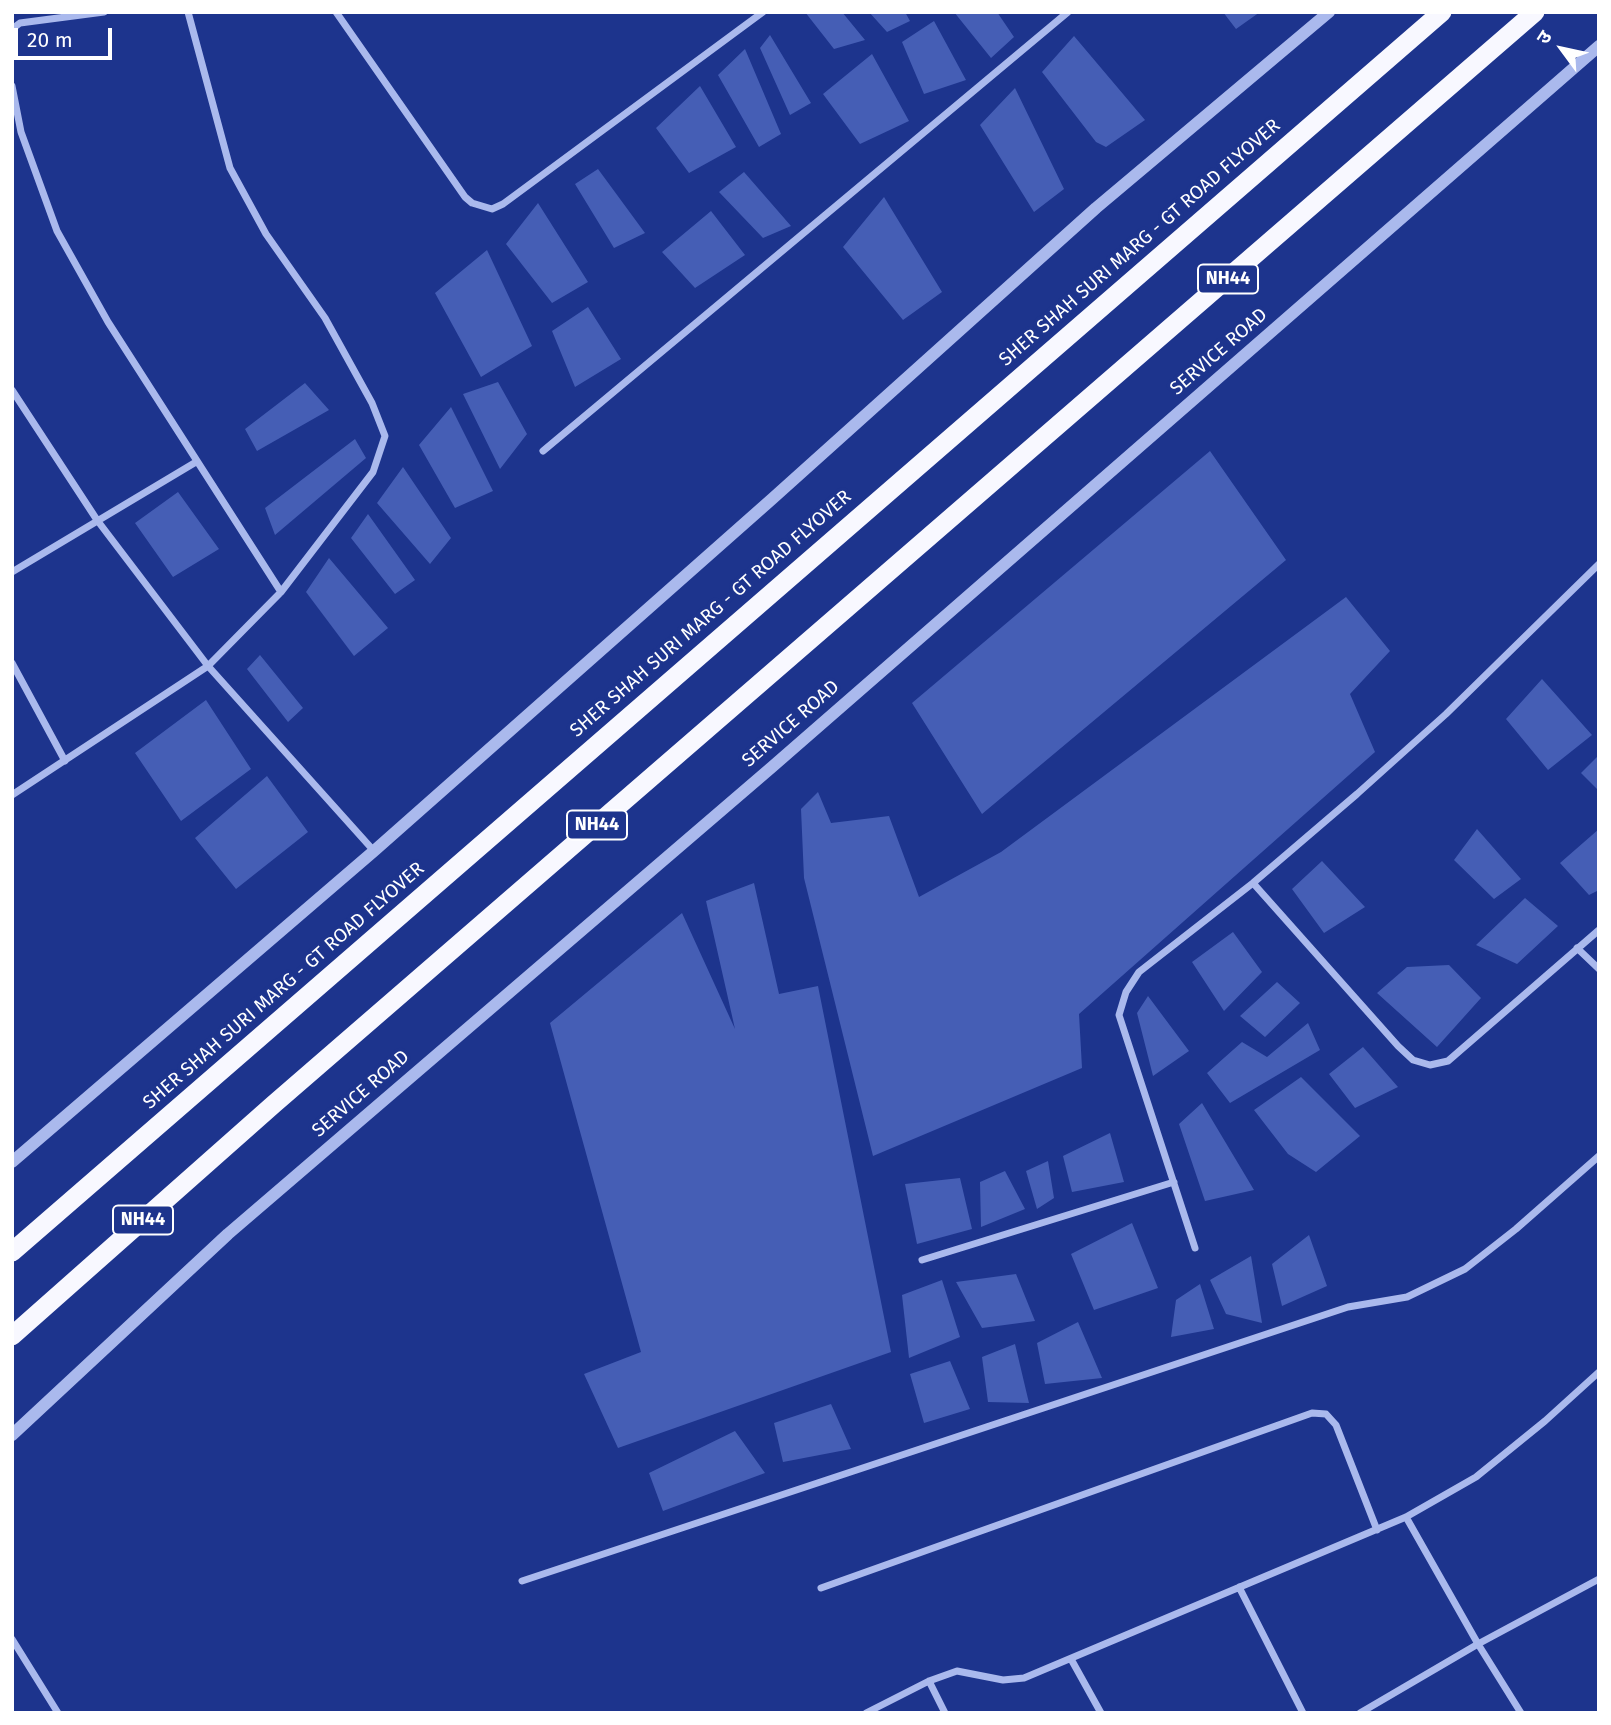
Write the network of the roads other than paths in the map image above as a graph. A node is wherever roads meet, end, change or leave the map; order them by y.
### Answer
1 (104, 12) edge
2 (188, 12) edge
3 (336, 12) edge
4 (763, 12) edge
5 (1068, 12) edge
6 (1329, 12) edge
7 (1442, 12) edge
8 (1535, 12) edge
9 (12, 29) edge
10 (1599, 46) edge
11 (12, 86) edge
12 (12, 390) edge
13 (543, 451) dead end
14 (196, 462) junction
15 (97, 520) junction
16 (1599, 565) edge
17 (12, 572) edge
18 (281, 592) junction
19 (12, 663) edge
20 (208, 666) junction
21 (65, 761) junction
22 (12, 795) edge
23 (374, 851) junction
24 (1253, 883) junction
25 (1599, 930) edge
26 (1577, 948) junction
27 (1599, 969) edge
28 (1599, 1156) edge
29 (12, 1162) edge
30 (1174, 1182) junction
31 (1195, 1248) dead end
32 (12, 1252) edge
33 (922, 1260) dead end
34 (12, 1336) edge
35 (1599, 1372) edge
36 (12, 1435) edge
37 (1406, 1517) junction
38 (1377, 1530) junction
39 (1599, 1579) edge
40 (522, 1581) dead end
41 (1240, 1587) junction
42 (821, 1588) dead end
43 (12, 1639) edge
44 (1478, 1644) junction
45 (1071, 1659) junction
46 (929, 1681) junction
47 (58, 1713) edge
48 (866, 1713) edge
49 (945, 1713) edge
50 (1101, 1713) edge
51 (1303, 1713) edge
52 (1360, 1713) edge
53 (1521, 1713) edge

1 - 9 street
2 - 18 street
3 - 4 street
5 - 13 street
6 - 23 street
7 - 32 highway, SHER SHAH SURI MARG - GT ROAD FLYOVER
8 - 34 highway, NH44
10 - 36 street, SERVICE ROAD
11 - 14 street
12 - 15 street
14 - 15 street
14 - 18 street
15 - 17 street
15 - 20 street
16 - 24 street
18 - 20 street
19 - 21 street
20 - 21 street
20 - 23 street
21 - 22 street
23 - 29 street
24 - 26 street
24 - 30 street
25 - 26 street
26 - 27 street
28 - 40 street
30 - 31 street
30 - 33 street
35 - 37 street
37 - 38 street
37 - 44 street
38 - 41 street
38 - 42 street
39 - 44 street
41 - 45 street
41 - 51 street
43 - 47 street
44 - 52 street
44 - 53 street
45 - 46 street
45 - 50 street
46 - 48 street
46 - 49 street

